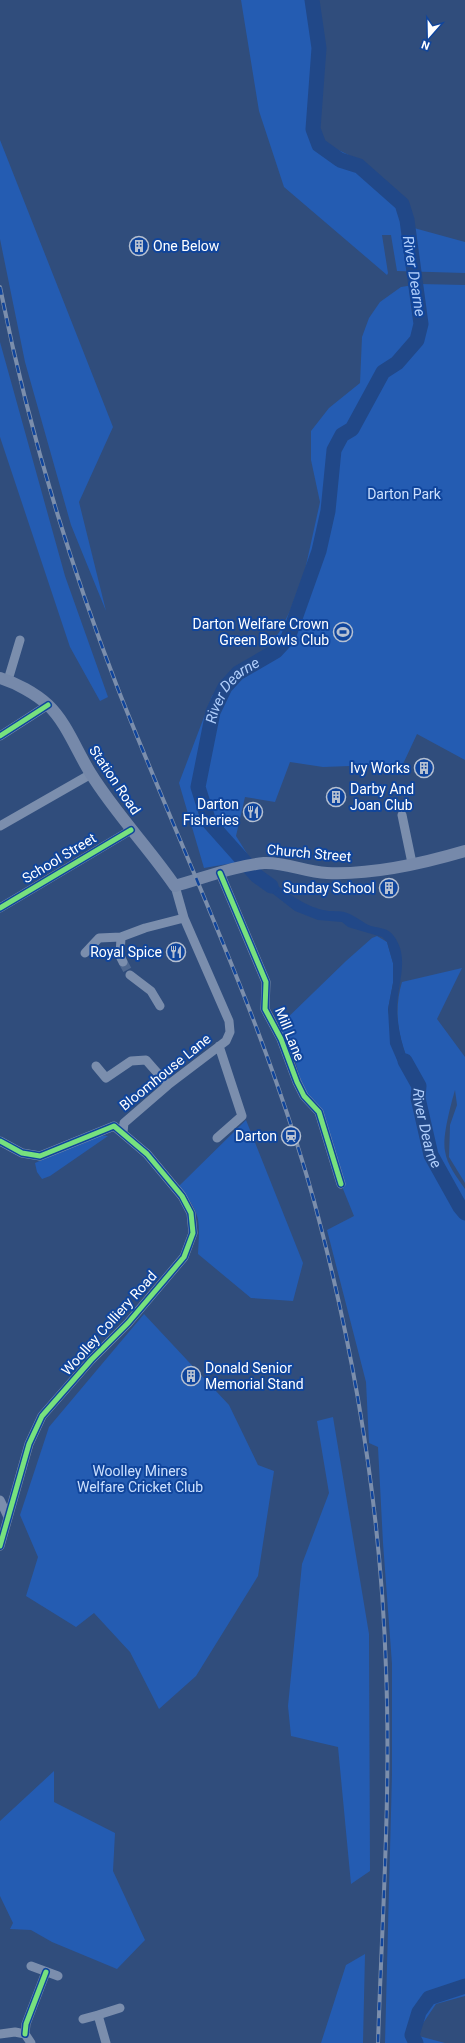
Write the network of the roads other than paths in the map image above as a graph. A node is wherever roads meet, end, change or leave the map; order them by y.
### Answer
1 (20, 640) dead end
2 (4, 679) edge
3 (48, 705) junction
4 (0, 736) edge
5 (91, 774) junction
6 (402, 815) dead end
7 (0, 826) edge
8 (131, 830) junction
9 (465, 851) edge
10 (412, 863) junction
11 (220, 873) junction
12 (175, 886) junction
13 (0, 908) edge
14 (184, 918) junction
15 (121, 937) junction
16 (85, 953) dead end
17 (123, 962) tunnel mouth
18 (130, 975) tunnel mouth
19 (160, 1006) dead end
20 (230, 1021) joint
21 (219, 1046) junction
22 (96, 1066) dead end
23 (168, 1085) junction
24 (123, 1132) junction
25 (217, 1138) dead end
26 (0, 1141) edge
27 (338, 1181) dead end
28 (0, 1500) edge
29 (8, 1517) junction
30 (0, 1546) edge
31 (31, 1966) dead end
32 (46, 1972) junction
33 (58, 1976) dead end
34 (120, 2008) dead end
35 (98, 2015) junction
36 (83, 2019) dead end
37 (0, 2034) edge
38 (25, 2034) junction
39 (31, 2043) edge
40 (106, 2043) edge

1 - 2 street
2 - 3 main road, Station Road
3 - 4 street
3 - 5 main road, Station Road
5 - 7 street
5 - 8 main road, Station Road
6 - 10 street
8 - 12 main road, Station Road
8 - 13 street, School Street
9 - 10 main road, Church Street
10 - 11 main road, Church Street
11 - 12 main road, Church Street
11 - 27 street, Mill Lane
12 - 14 street, Station Road
14 - 15 street
14 - 20 street, Station Road
15 - 16 street
15 - 17 street
18 - 19 street
20 - 21 street, Bloomhouse Lane
21 - 23 street, Bloomhouse Lane
21 - 25 street
22 - 23 street
23 - 24 street, Bloomhouse Lane
24 - 26 street, Bloomhouse Lane
24 - 29 street, Woolley Colliery Road
28 - 29 street
29 - 30 street, Woolley Colliery Road
31 - 32 street
32 - 33 street
32 - 38 street
34 - 35 street
35 - 36 street
35 - 40 street
37 - 38 street
38 - 39 street

